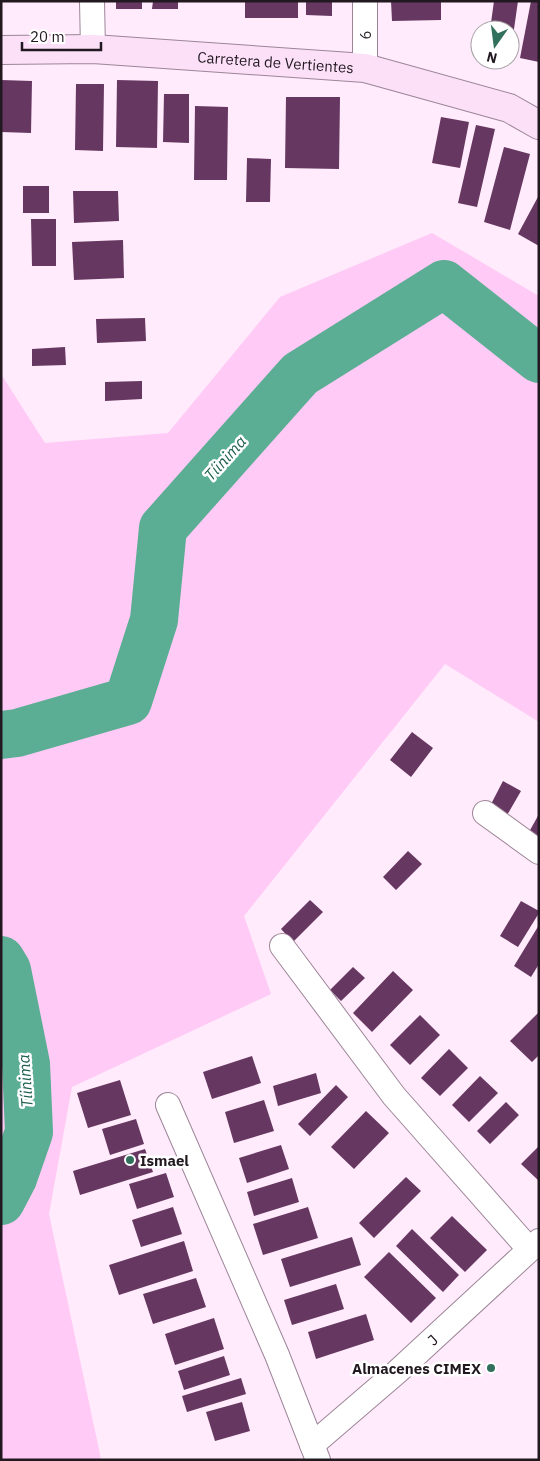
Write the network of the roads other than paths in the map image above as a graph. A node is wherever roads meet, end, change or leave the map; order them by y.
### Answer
1 (92, 1) edge
2 (365, 1) edge
3 (93, 49) junction
4 (1, 50) edge
5 (365, 68) junction
6 (539, 125) edge
7 (485, 813) dead end
8 (539, 852) edge
9 (282, 946) dead end
10 (168, 1105) dead end
11 (534, 1245) edge
12 (315, 1452) edge

1 - 3 street
2 - 5 street, 6
3 - 4 main road, Carretera de Vertientes
3 - 5 main road, Carretera de Vertientes
5 - 6 main road, Carretera de Vertientes
7 - 8 street
9 - 11 street
10 - 12 street
11 - 12 street, J

